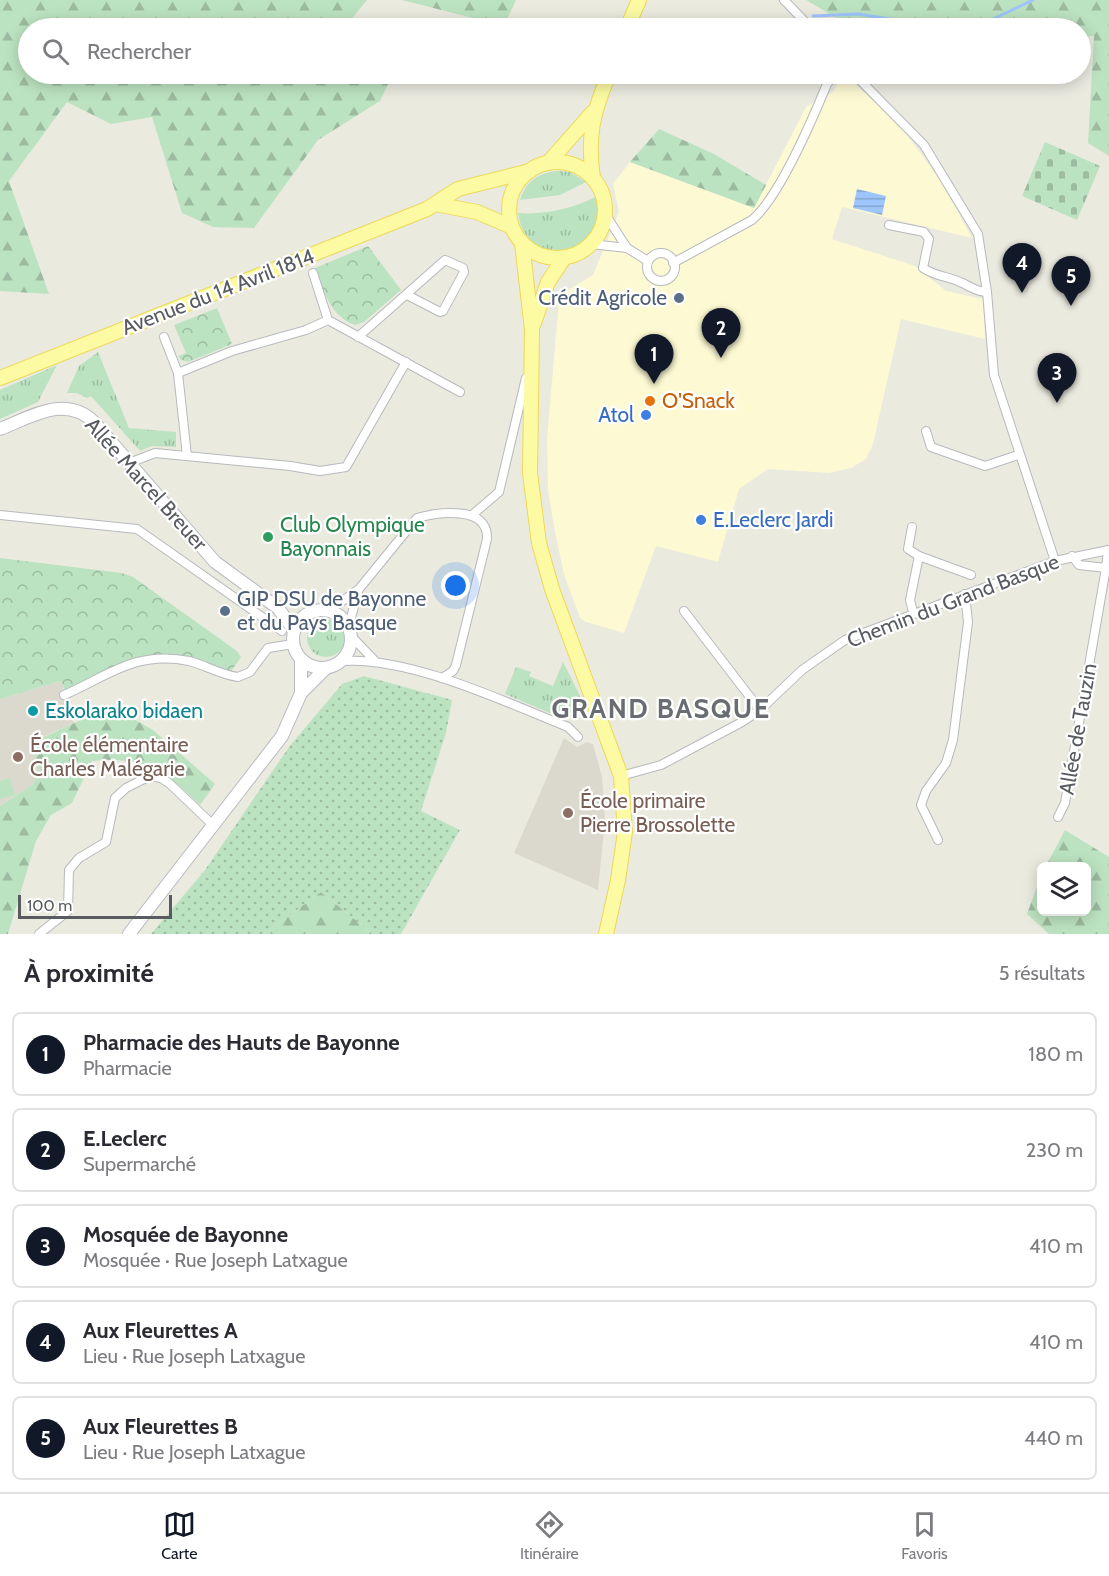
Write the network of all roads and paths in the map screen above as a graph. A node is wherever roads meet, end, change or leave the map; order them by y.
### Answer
1 (639, 0) edge
2 (784, 0) edge
3 (631, 18) edge
4 (801, 18) edge
5 (605, 84) edge
6 (827, 84) edge
7 (864, 84) edge
8 (593, 112) junction
9 (548, 163) junction
10 (530, 171) junction
11 (593, 178) junction
12 (435, 204) junction
13 (605, 213) junction
14 (889, 225) dead end
15 (512, 227) junction
16 (522, 243) junction
17 (591, 244) junction
18 (627, 248) junction
19 (564, 258) junction
20 (648, 261) junction
21 (674, 262) junction
22 (313, 273) dead end
23 (987, 292) junction
24 (407, 295) junction
25 (328, 320) junction
26 (532, 330) junction
27 (164, 337) dead end
28 (358, 337) junction
29 (531, 355) junction
30 (406, 362) junction
31 (178, 373) junction
32 (0, 378) edge
33 (460, 392) dead end
34 (0, 429) edge
35 (926, 431) dead end
36 (1018, 455) junction
37 (187, 456) junction
38 (129, 464) junction
39 (0, 515) edge
40 (472, 515) junction
41 (912, 527) dead end
42 (1108, 550) edge
43 (919, 556) junction
44 (1072, 556) junction
45 (1055, 561) junction
46 (1106, 568) junction
47 (971, 576) dead end
48 (359, 589) junction
49 (965, 594) junction
50 (278, 609) junction
51 (330, 610) junction
52 (684, 611) dead end
53 (913, 612) junction
54 (307, 613) junction
55 (288, 631) junction
56 (350, 631) junction
57 (293, 644) junction
58 (301, 659) junction
59 (342, 661) junction
60 (374, 661) junction
61 (326, 668) junction
62 (442, 678) junction
63 (301, 693) junction
64 (64, 695) dead end
65 (760, 710) junction
66 (578, 736) dead end
67 (621, 776) junction
68 (1058, 817) dead end
69 (213, 825) junction
70 (938, 840) dead end
71 (39, 934) edge
72 (129, 934) edge
73 (606, 934) edge

1 - 3 main road
2 - 4 street
5 - 8 main road
6 - 21 street
7 - 23 street
8 - 9 main road
8 - 11 main road
9 - 10 main road
9 - 11 main road
10 - 12 main road, Avenue du 14 Avril 1814
10 - 15 main road
11 - 13 main road
12 - 15 main road
12 - 32 main road, Avenue du 14 Avril 1814
13 - 17 main road
13 - 18 street
14 - 23 street
15 - 16 main road
16 - 19 main road
16 - 26 main road
17 - 18 street
17 - 19 main road
18 - 20 street
19 - 26 main road
20 - 21 street
20 - 21 street
22 - 25 street
23 - 36 street
24 - 24 street
24 - 28 street
25 - 28 street
25 - 31 street
26 - 29 main road
27 - 31 street
28 - 30 street
29 - 40 street
29 - 67 main road
30 - 33 street
30 - 37 street
31 - 37 street
34 - 38 street, Allée Marcel Breuer
35 - 36 street
36 - 45 street
37 - 38 street
38 - 50 street, Allée Marcel Breuer
39 - 55 street
40 - 48 street
40 - 62 street
41 - 43 street
42 - 44 street, Chemin du Grand Basque
42 - 46 street, Allée de Tauzin
43 - 47 street
43 - 53 street
44 - 45 street, Chemin du Grand Basque
44 - 46 street
45 - 49 street, Chemin du Grand Basque
46 - 68 street, Allée de Tauzin
48 - 51 street
48 - 56 street
49 - 53 street, Chemin du Grand Basque
49 - 70 street
50 - 54 street, Allée Marcel Breuer
50 - 55 street, Allée Marcel Breuer
51 - 54 street
51 - 56 street
52 - 65 street
53 - 65 street, Chemin du Grand Basque
54 - 55 street
55 - 57 street
56 - 59 street
56 - 60 street
57 - 58 street
57 - 64 street
58 - 61 street
58 - 63 street
59 - 60 street
59 - 61 street
60 - 62 street
61 - 63 street
62 - 66 street
63 - 69 street
65 - 67 street, Chemin du Grand Basque
67 - 73 main road
69 - 71 street
69 - 72 street

